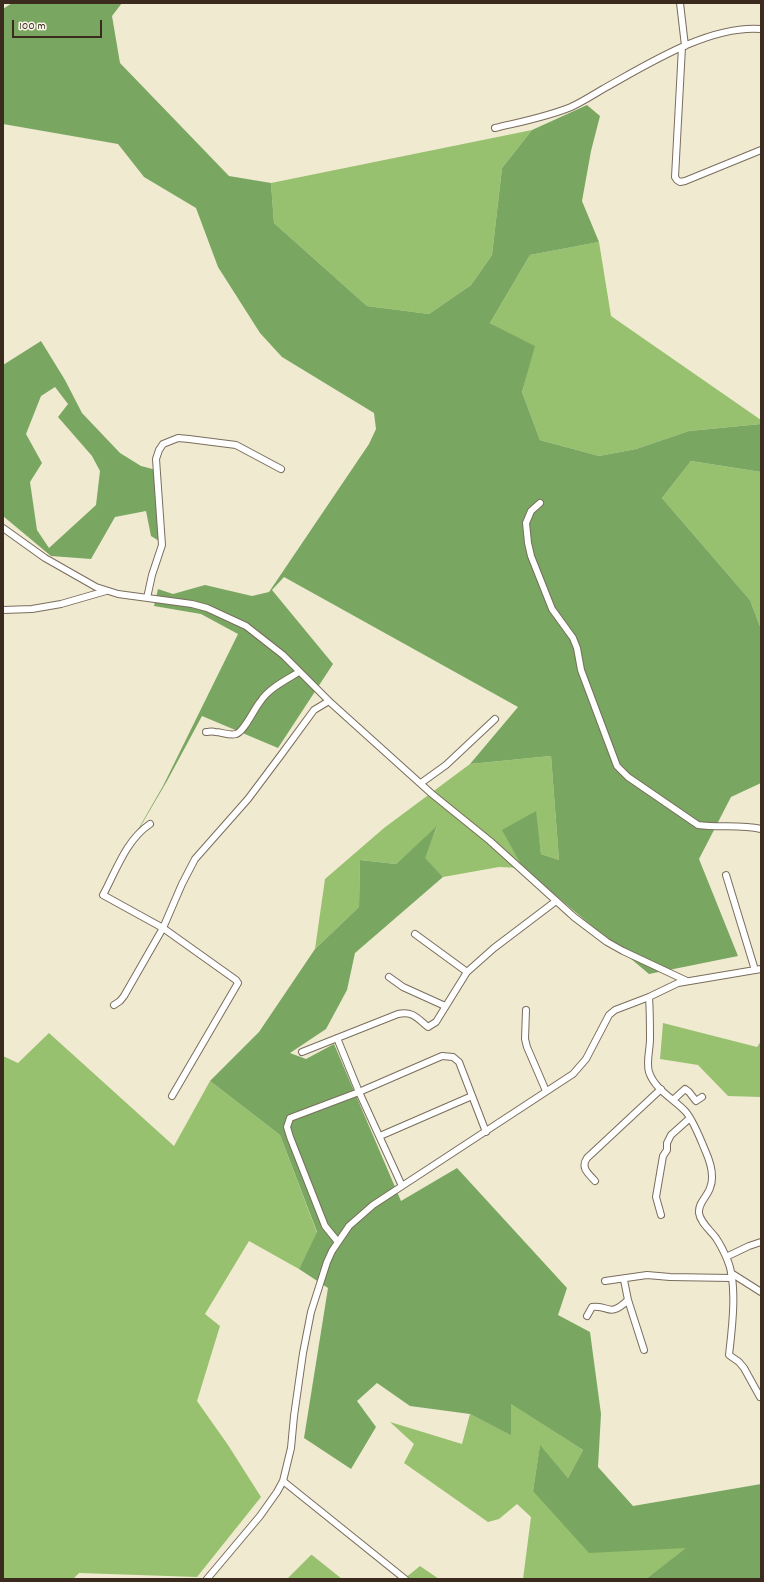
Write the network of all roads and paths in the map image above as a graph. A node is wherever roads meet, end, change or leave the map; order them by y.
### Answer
1 (680, 3) edge
2 (761, 29) edge
3 (684, 46) junction
4 (495, 128) dead end
5 (761, 150) edge
6 (281, 469) dead end
7 (540, 503) dead end
8 (3, 528) edge
9 (106, 591) junction
10 (147, 598) junction
11 (3, 610) edge
12 (299, 672) junction
13 (329, 701) junction
14 (494, 719) dead end
15 (206, 732) dead end
16 (421, 783) junction
17 (150, 824) dead end
18 (761, 830) edge
19 (726, 875) dead end
20 (556, 901) junction
21 (163, 928) junction
22 (415, 934) dead end
23 (758, 969) edge
24 (467, 972) junction
25 (389, 977) dead end
26 (687, 981) junction
27 (650, 997) junction
28 (114, 1005) dead end
29 (444, 1006) junction
30 (526, 1010) dead end
31 (337, 1038) junction
32 (302, 1052) dead end
33 (661, 1089) junction
34 (546, 1091) junction
35 (359, 1092) junction
36 (172, 1096) dead end
37 (472, 1096) junction
38 (702, 1097) dead end
39 (673, 1100) junction
40 (690, 1118) junction
41 (486, 1132) junction
42 (380, 1136) junction
43 (595, 1181) dead end
44 (402, 1186) junction
45 (660, 1215) dead end
46 (338, 1242) junction
47 (761, 1242) edge
48 (726, 1257) junction
49 (731, 1275) junction
50 (624, 1280) junction
51 (605, 1282) dead end
52 (761, 1292) edge
53 (628, 1300) junction
54 (588, 1316) dead end
55 (644, 1350) dead end
56 (760, 1397) edge
57 (283, 1481) junction
58 (207, 1579) edge
59 (405, 1579) edge

1 - 3 street
2 - 3 street
3 - 4 street
3 - 5 street
6 - 10 street
7 - 18 street
8 - 9 street
9 - 10 street
9 - 11 street
10 - 12 street
12 - 13 street
12 - 15 street
13 - 16 street
13 - 21 street
14 - 16 street
16 - 20 street
17 - 21 street
19 - 23 street
20 - 24 street
20 - 26 street
21 - 28 street
21 - 36 street
22 - 24 street
23 - 26 street
24 - 29 street
25 - 29 street
26 - 27 street
27 - 33 street
27 - 34 street
29 - 31 street
30 - 34 street
31 - 32 street
31 - 35 street
33 - 39 street
33 - 43 street
34 - 41 street
35 - 37 street
35 - 42 street
35 - 46 street
37 - 41 street
37 - 42 street
38 - 39 street
39 - 40 street
40 - 45 street
40 - 48 street
41 - 44 street
42 - 44 street
44 - 46 street
46 - 57 street
47 - 48 street
48 - 49 street
49 - 50 street
49 - 52 street
49 - 56 street
50 - 51 street
50 - 53 street
53 - 54 street
53 - 55 street
57 - 58 street
57 - 59 street

